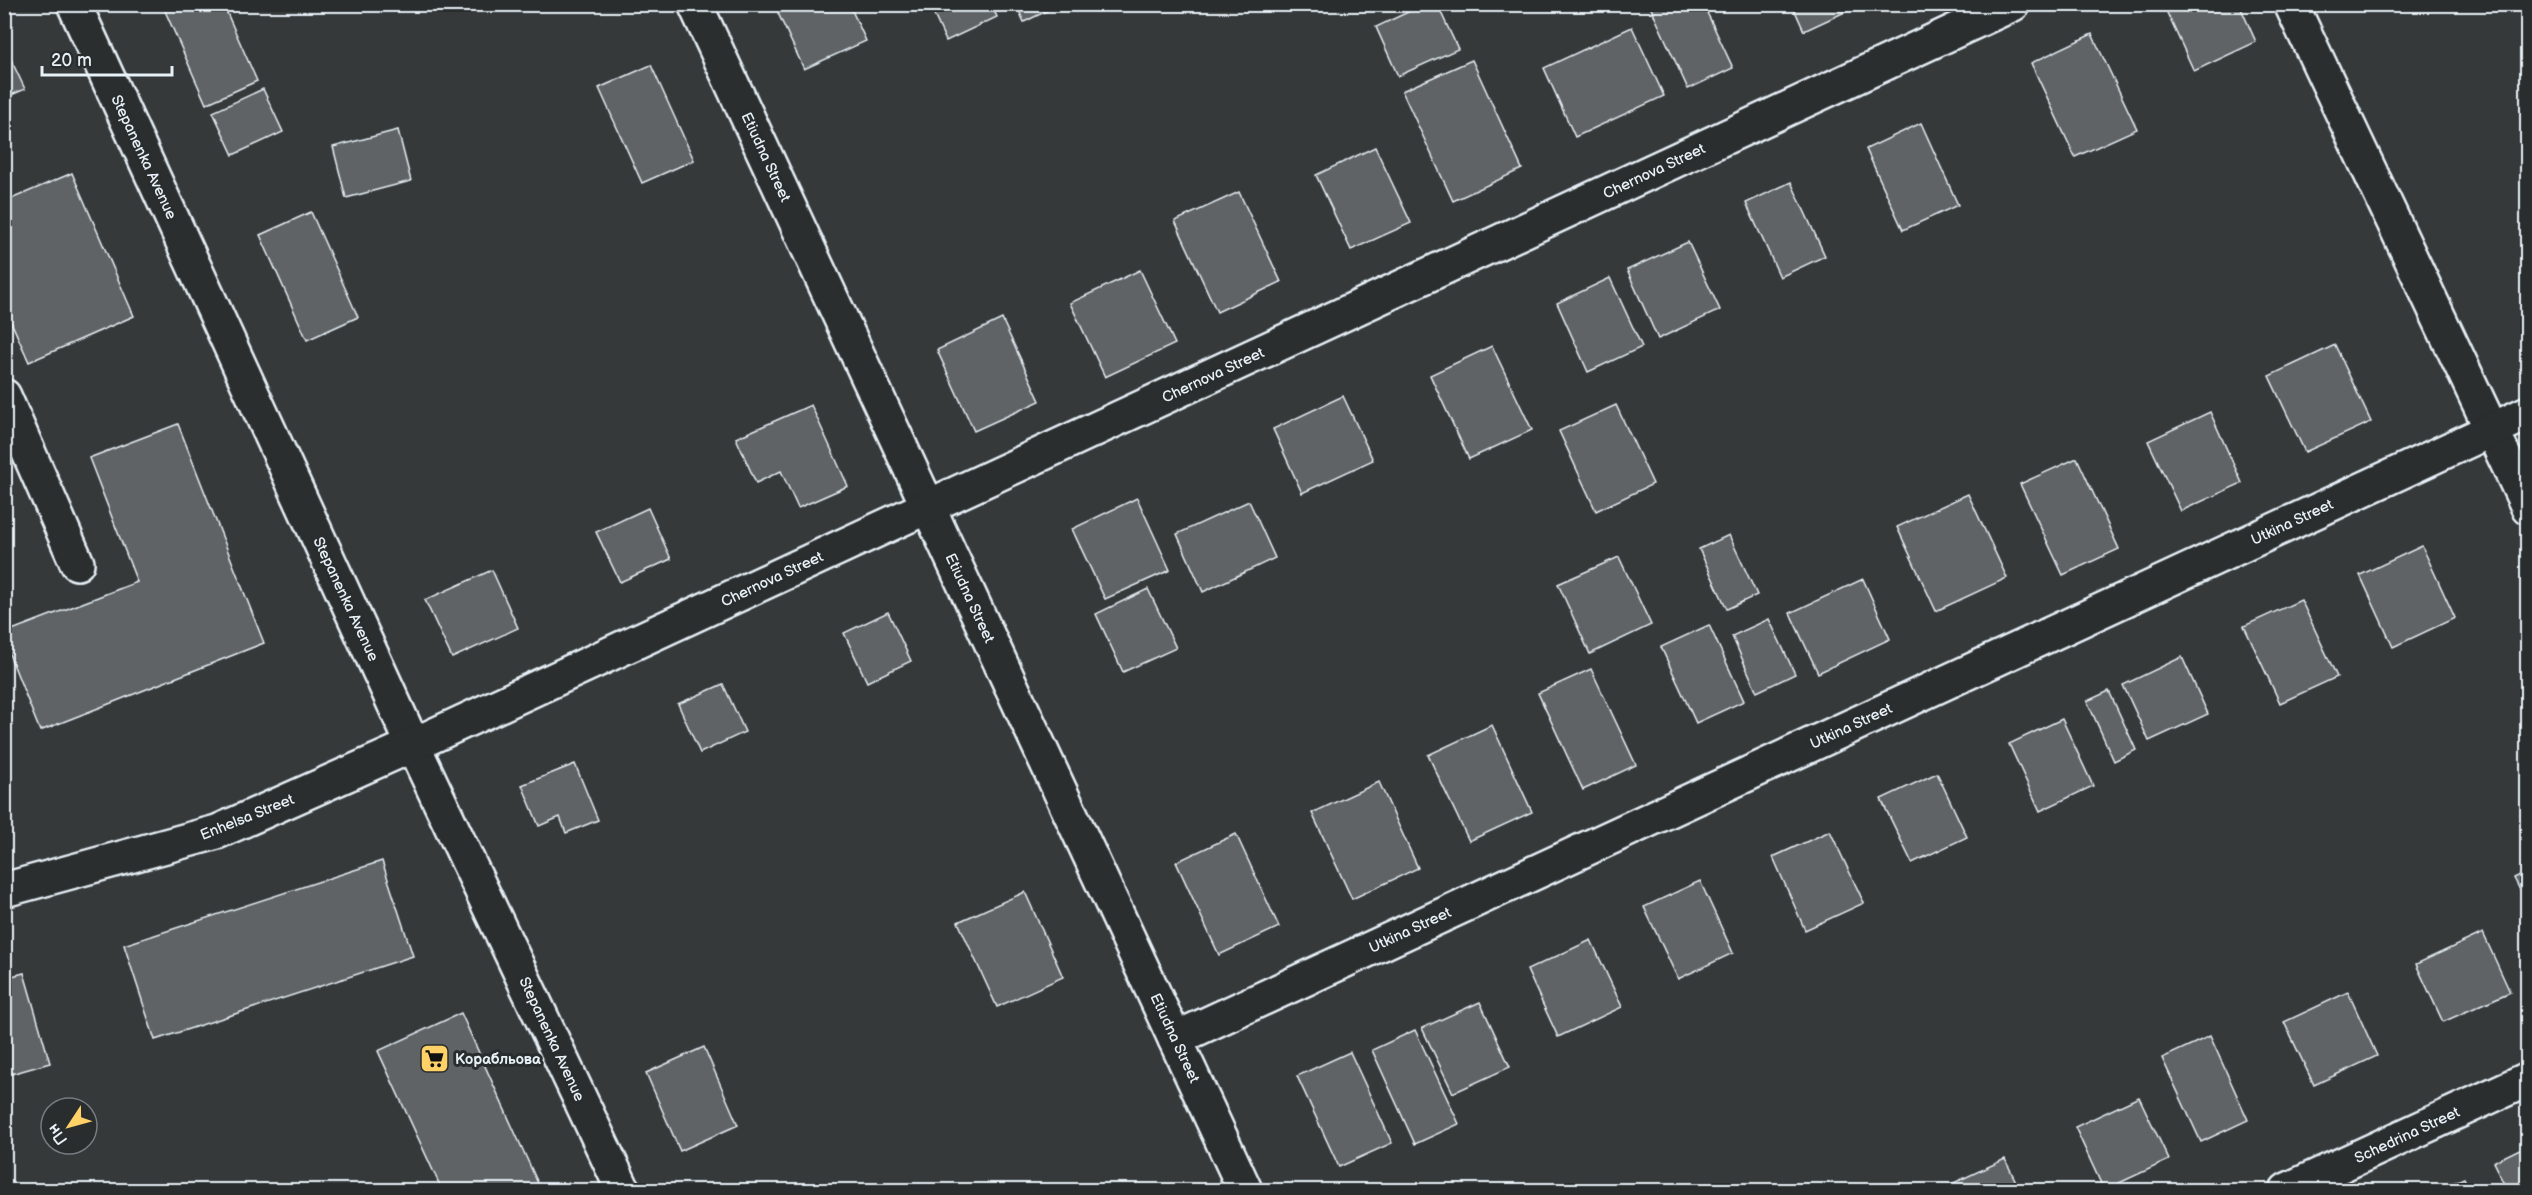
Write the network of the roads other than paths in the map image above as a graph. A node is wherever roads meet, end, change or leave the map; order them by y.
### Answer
1 (74, 4) edge
2 (695, 4) edge
3 (2013, 4) edge
4 (2291, 4) edge
5 (4, 396) edge
6 (2528, 413) edge
7 (2491, 430) junction
8 (928, 507) junction
9 (2528, 507) edge
10 (77, 563) dead end
11 (413, 745) junction
12 (4, 890) edge
13 (1175, 1039) junction
14 (2528, 1079) edge
15 (623, 1191) edge
16 (1245, 1191) edge
17 (2287, 1191) edge

1 - 11 street, Stepanenka Avenue
2 - 8 street, Etiudna Street
3 - 8 street, Chernova Street
4 - 7 street
5 - 10 street
6 - 7 street, Utkina Street
7 - 9 street
7 - 13 street, Utkina Street
8 - 11 street, Chernova Street
8 - 13 street, Etiudna Street
11 - 12 street, Enhelsa Street
11 - 15 street, Stepanenka Avenue
13 - 16 street, Etiudna Street
14 - 17 street, Schedrina Street

